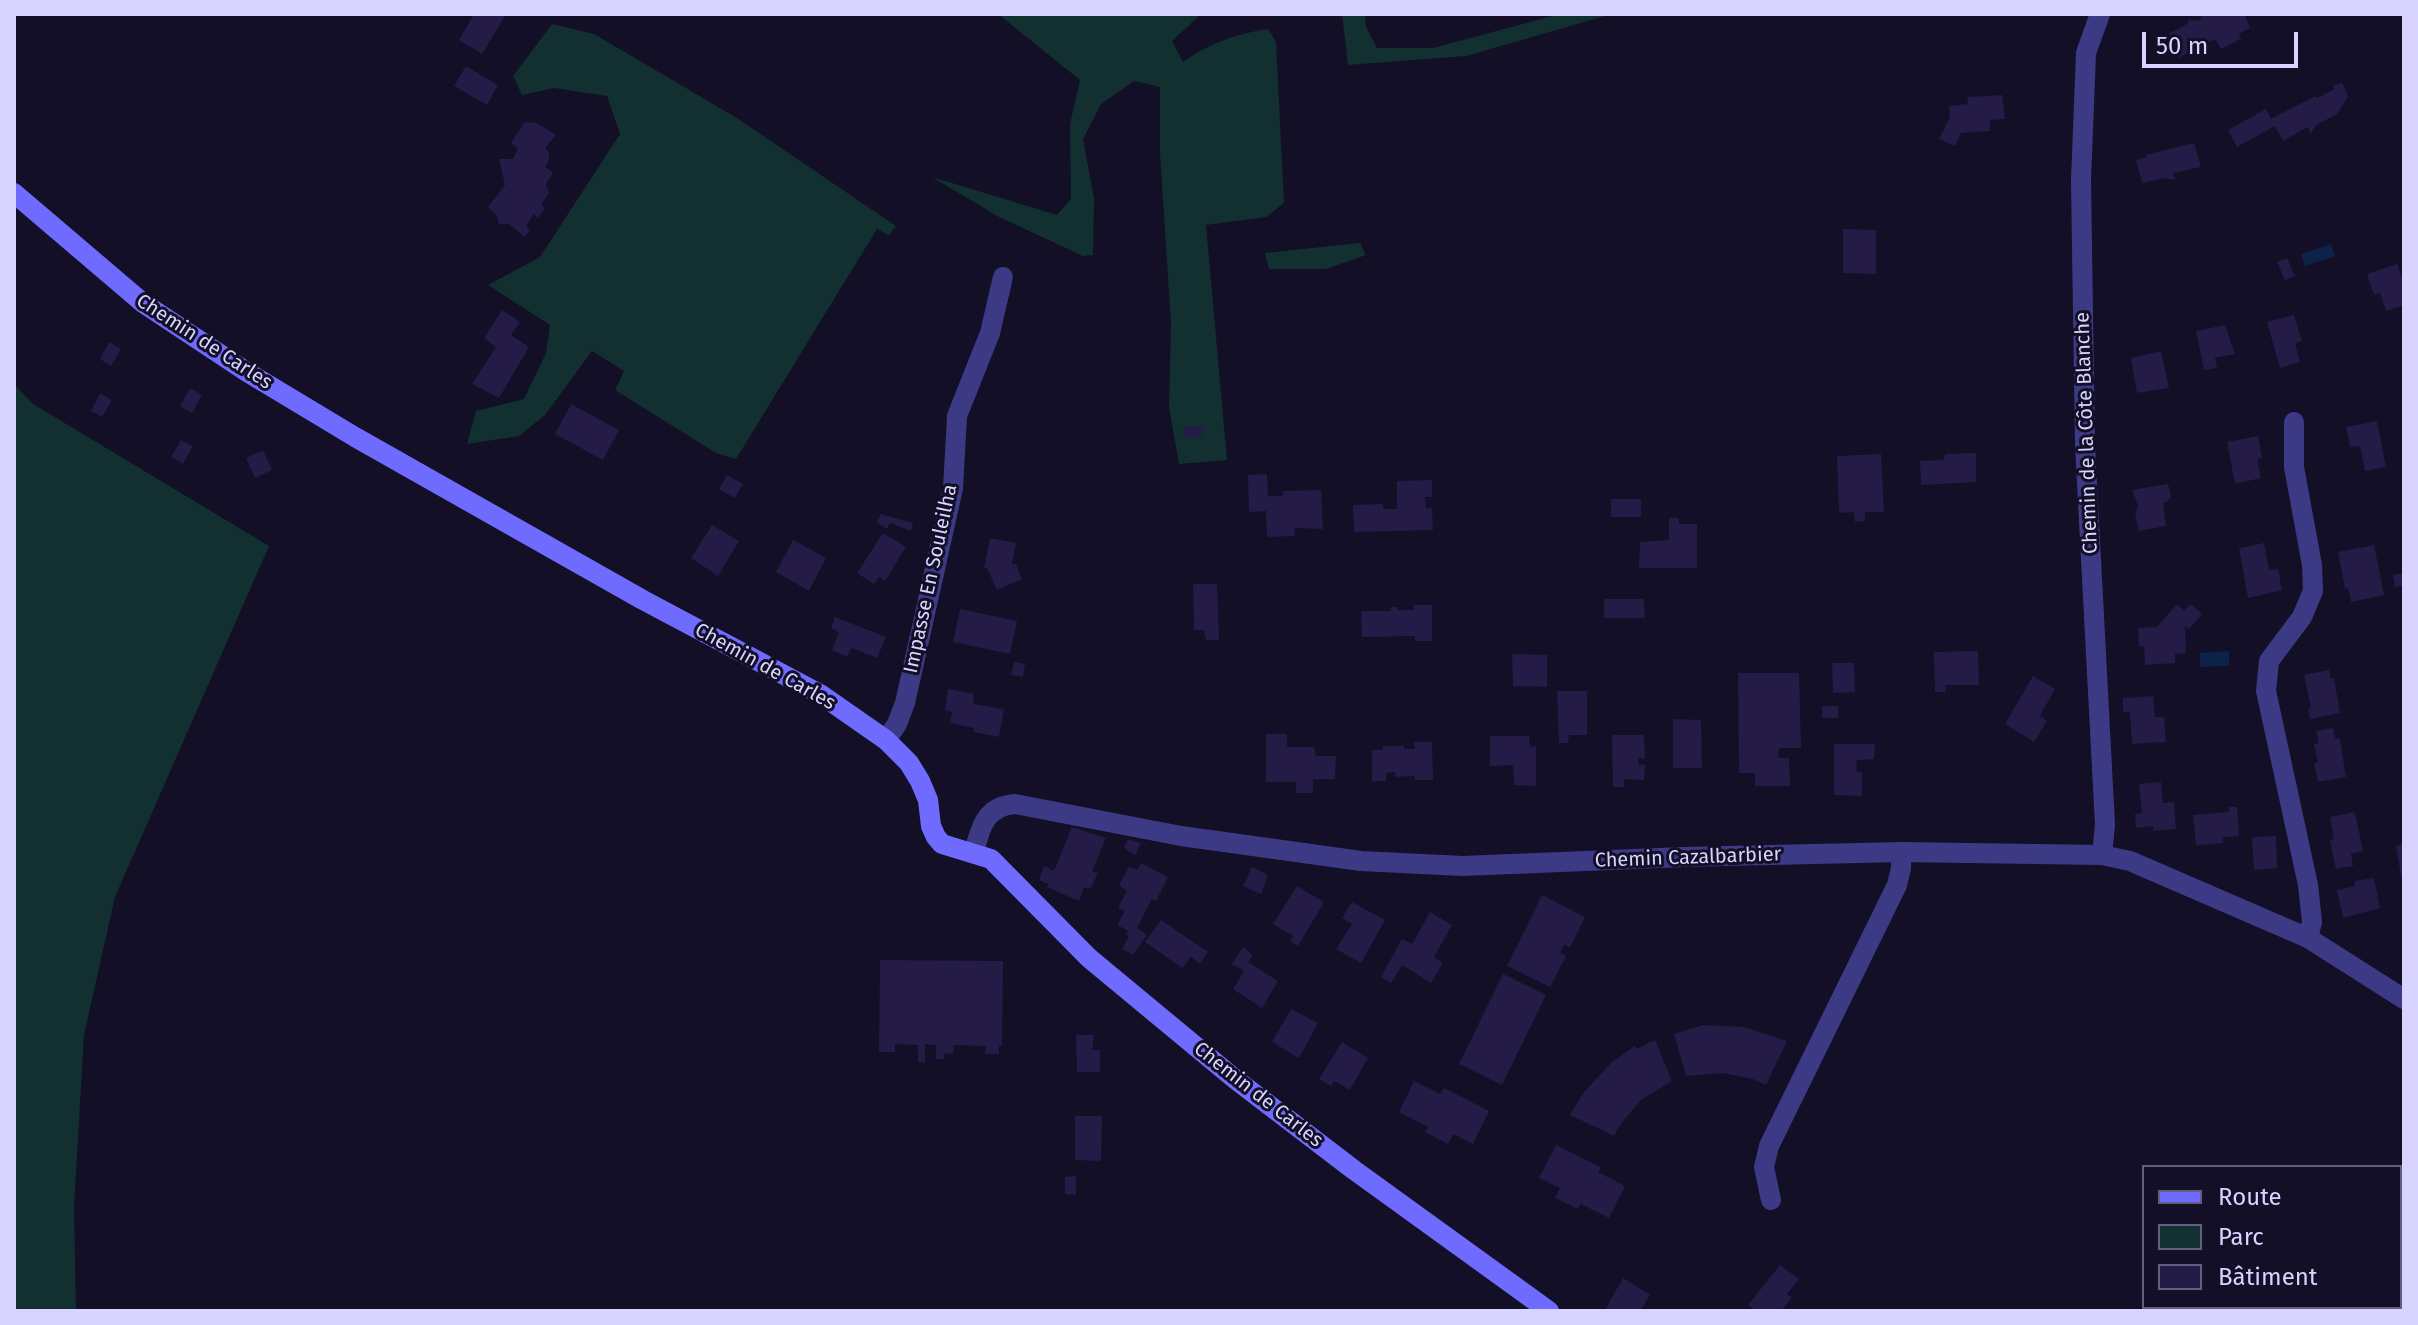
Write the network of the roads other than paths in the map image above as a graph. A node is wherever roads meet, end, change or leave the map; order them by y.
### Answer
1 (2100, 14) edge
2 (14, 193) edge
3 (1003, 277) dead end
4 (2294, 422) dead end
5 (886, 740) junction
6 (1901, 852) junction
7 (974, 853) junction
8 (2102, 855) junction
9 (2308, 938) junction
10 (2404, 999) edge
11 (1771, 1200) dead end
12 (1549, 1311) edge

1 - 8 street, Chemin de la Côte Blanche
2 - 5 street, Chemin de Carles
3 - 5 street, Impasse En Souleilha
4 - 9 street
5 - 7 street, Chemin de Carles
6 - 7 street, Chemin Cazalbarbier
6 - 8 street, Chemin Cazalbarbier
6 - 11 street
7 - 12 street, Chemin de Carles
8 - 9 street, Chemin Cazalbarbier
9 - 10 street, Chemin Cazalbarbier

